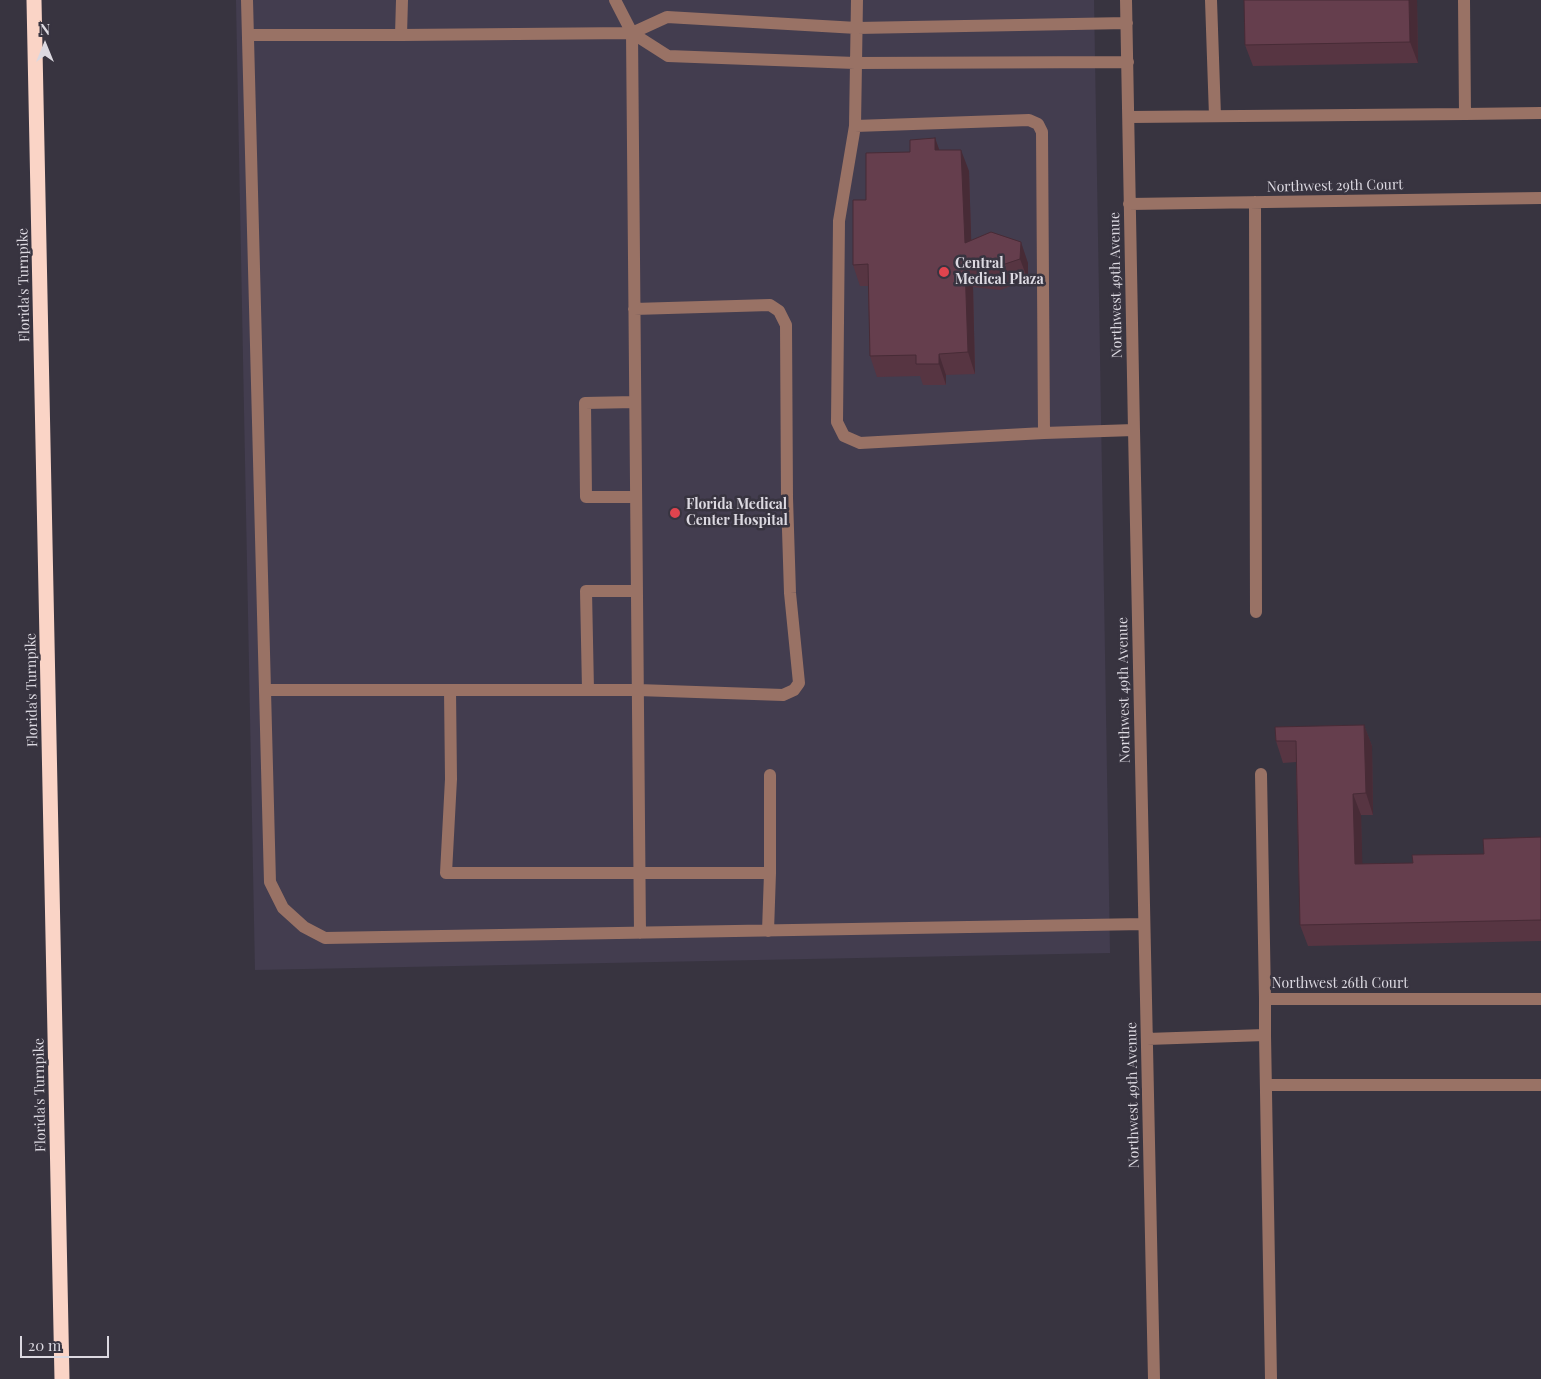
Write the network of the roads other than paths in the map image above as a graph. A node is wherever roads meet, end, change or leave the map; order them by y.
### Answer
1 (34, 0) edge
2 (247, 0) edge
3 (402, 0) edge
4 (615, 0) edge
5 (857, 0) edge
6 (1126, 0) edge
7 (1210, 0) edge
8 (1464, 0) edge
9 (1127, 23) junction
10 (857, 28) junction
11 (632, 33) junction
12 (248, 35) junction
13 (400, 35) junction
14 (1128, 62) junction
15 (855, 63) junction
16 (1541, 113) edge
17 (1465, 114) junction
18 (1215, 116) junction
19 (1130, 117) junction
20 (855, 126) junction
21 (1541, 198) edge
22 (1255, 202) junction
23 (1129, 204) junction
24 (634, 309) junction
25 (635, 402) junction
26 (1134, 430) junction
27 (1044, 433) junction
28 (636, 496) junction
29 (637, 591) junction
30 (1256, 612) dead end
31 (265, 690) junction
32 (450, 690) junction
33 (588, 690) junction
34 (638, 690) junction
35 (1261, 774) dead end
36 (770, 775) dead end
37 (640, 873) junction
38 (770, 873) junction
39 (1144, 924) junction
40 (768, 931) junction
41 (640, 932) junction
42 (1265, 999) junction
43 (1541, 1000) edge
44 (1265, 1035) junction
45 (1146, 1039) junction
46 (1266, 1085) junction
47 (1541, 1085) edge
48 (62, 1379) edge
49 (1154, 1379) edge
50 (1271, 1379) edge

1 - 48 highway, Florida's Turnpike
2 - 12 street
3 - 13 street
4 - 11 street
5 - 10 street
6 - 9 street, Northwest 49th Avenue
7 - 18 street
8 - 17 street
9 - 10 street
9 - 14 street, Northwest 49th Avenue
10 - 11 street
10 - 15 street
11 - 13 street
11 - 15 street
11 - 24 street
12 - 13 street
12 - 31 street
14 - 15 street
14 - 19 street, Northwest 49th Avenue
15 - 20 street
16 - 17 street
17 - 18 street
18 - 19 street
19 - 23 street, Northwest 49th Avenue
20 - 27 street
20 - 27 street
21 - 22 street, Northwest 29th Court
22 - 23 street, Northwest 29th Court
22 - 30 street
23 - 26 street, Northwest 49th Avenue
24 - 25 street
24 - 34 street
25 - 28 street
25 - 28 street
26 - 27 street
26 - 39 street, Northwest 49th Avenue
28 - 29 street
29 - 33 street
29 - 34 street
31 - 32 street
31 - 41 street
32 - 33 street
32 - 37 street
33 - 34 street
34 - 37 street
35 - 42 street
36 - 38 street
37 - 38 street
37 - 41 street
38 - 40 street
39 - 40 street
39 - 45 street, Northwest 49th Avenue
40 - 41 street
42 - 43 street, Northwest 26th Court
42 - 44 street, Northwest 26th Court
44 - 45 street
44 - 46 street, Northwest 26th Court
45 - 49 street, Northwest 49th Avenue
46 - 47 street
46 - 50 street, Northwest 26th Court

